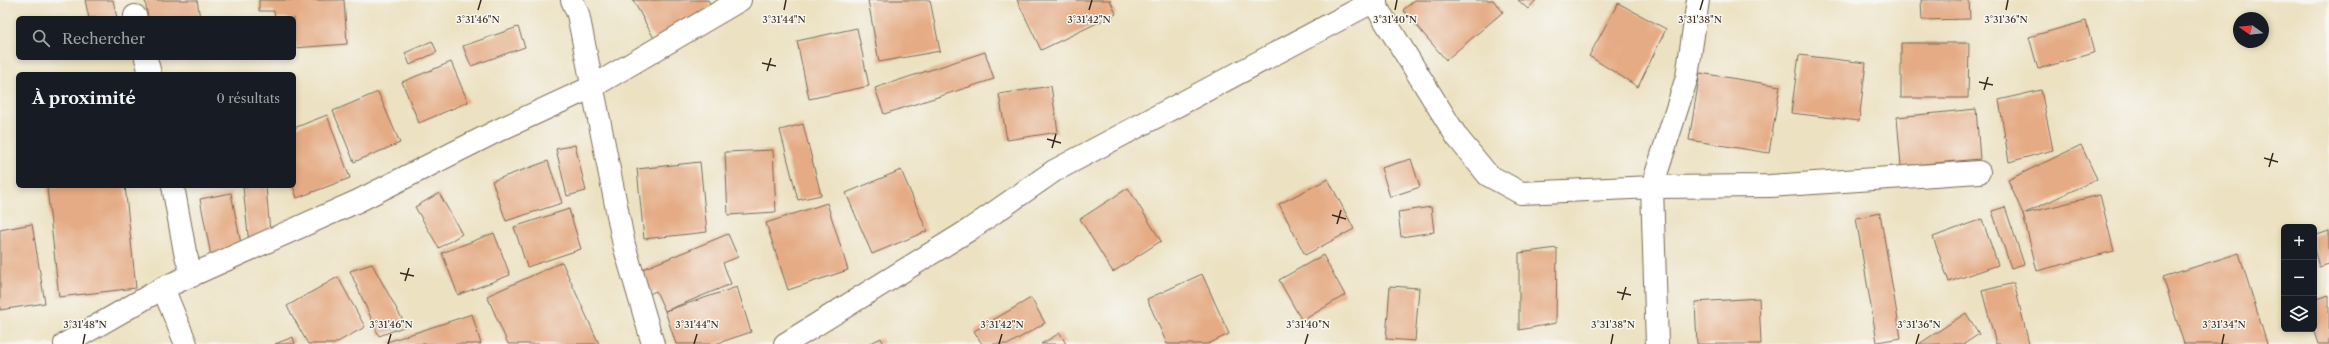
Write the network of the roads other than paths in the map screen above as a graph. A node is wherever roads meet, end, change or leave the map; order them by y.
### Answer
1 (572, 0) edge
2 (740, 0) edge
3 (1698, 0) edge
4 (1374, 1) edge
5 (146, 60) edge
6 (150, 72) edge
7 (592, 87) junction
8 (1979, 172) dead end
9 (1652, 187) junction
10 (172, 188) edge
11 (192, 276) junction
12 (163, 288) junction
13 (65, 344) edge
14 (186, 344) edge
15 (653, 344) edge
16 (785, 344) edge
17 (1657, 344) edge

1 - 7 street
2 - 7 street
3 - 9 street
4 - 9 street
4 - 16 street
5 - 6 street
7 - 11 street
7 - 15 street
8 - 9 street
9 - 17 street
10 - 11 street
11 - 12 street
12 - 13 street
12 - 14 street

